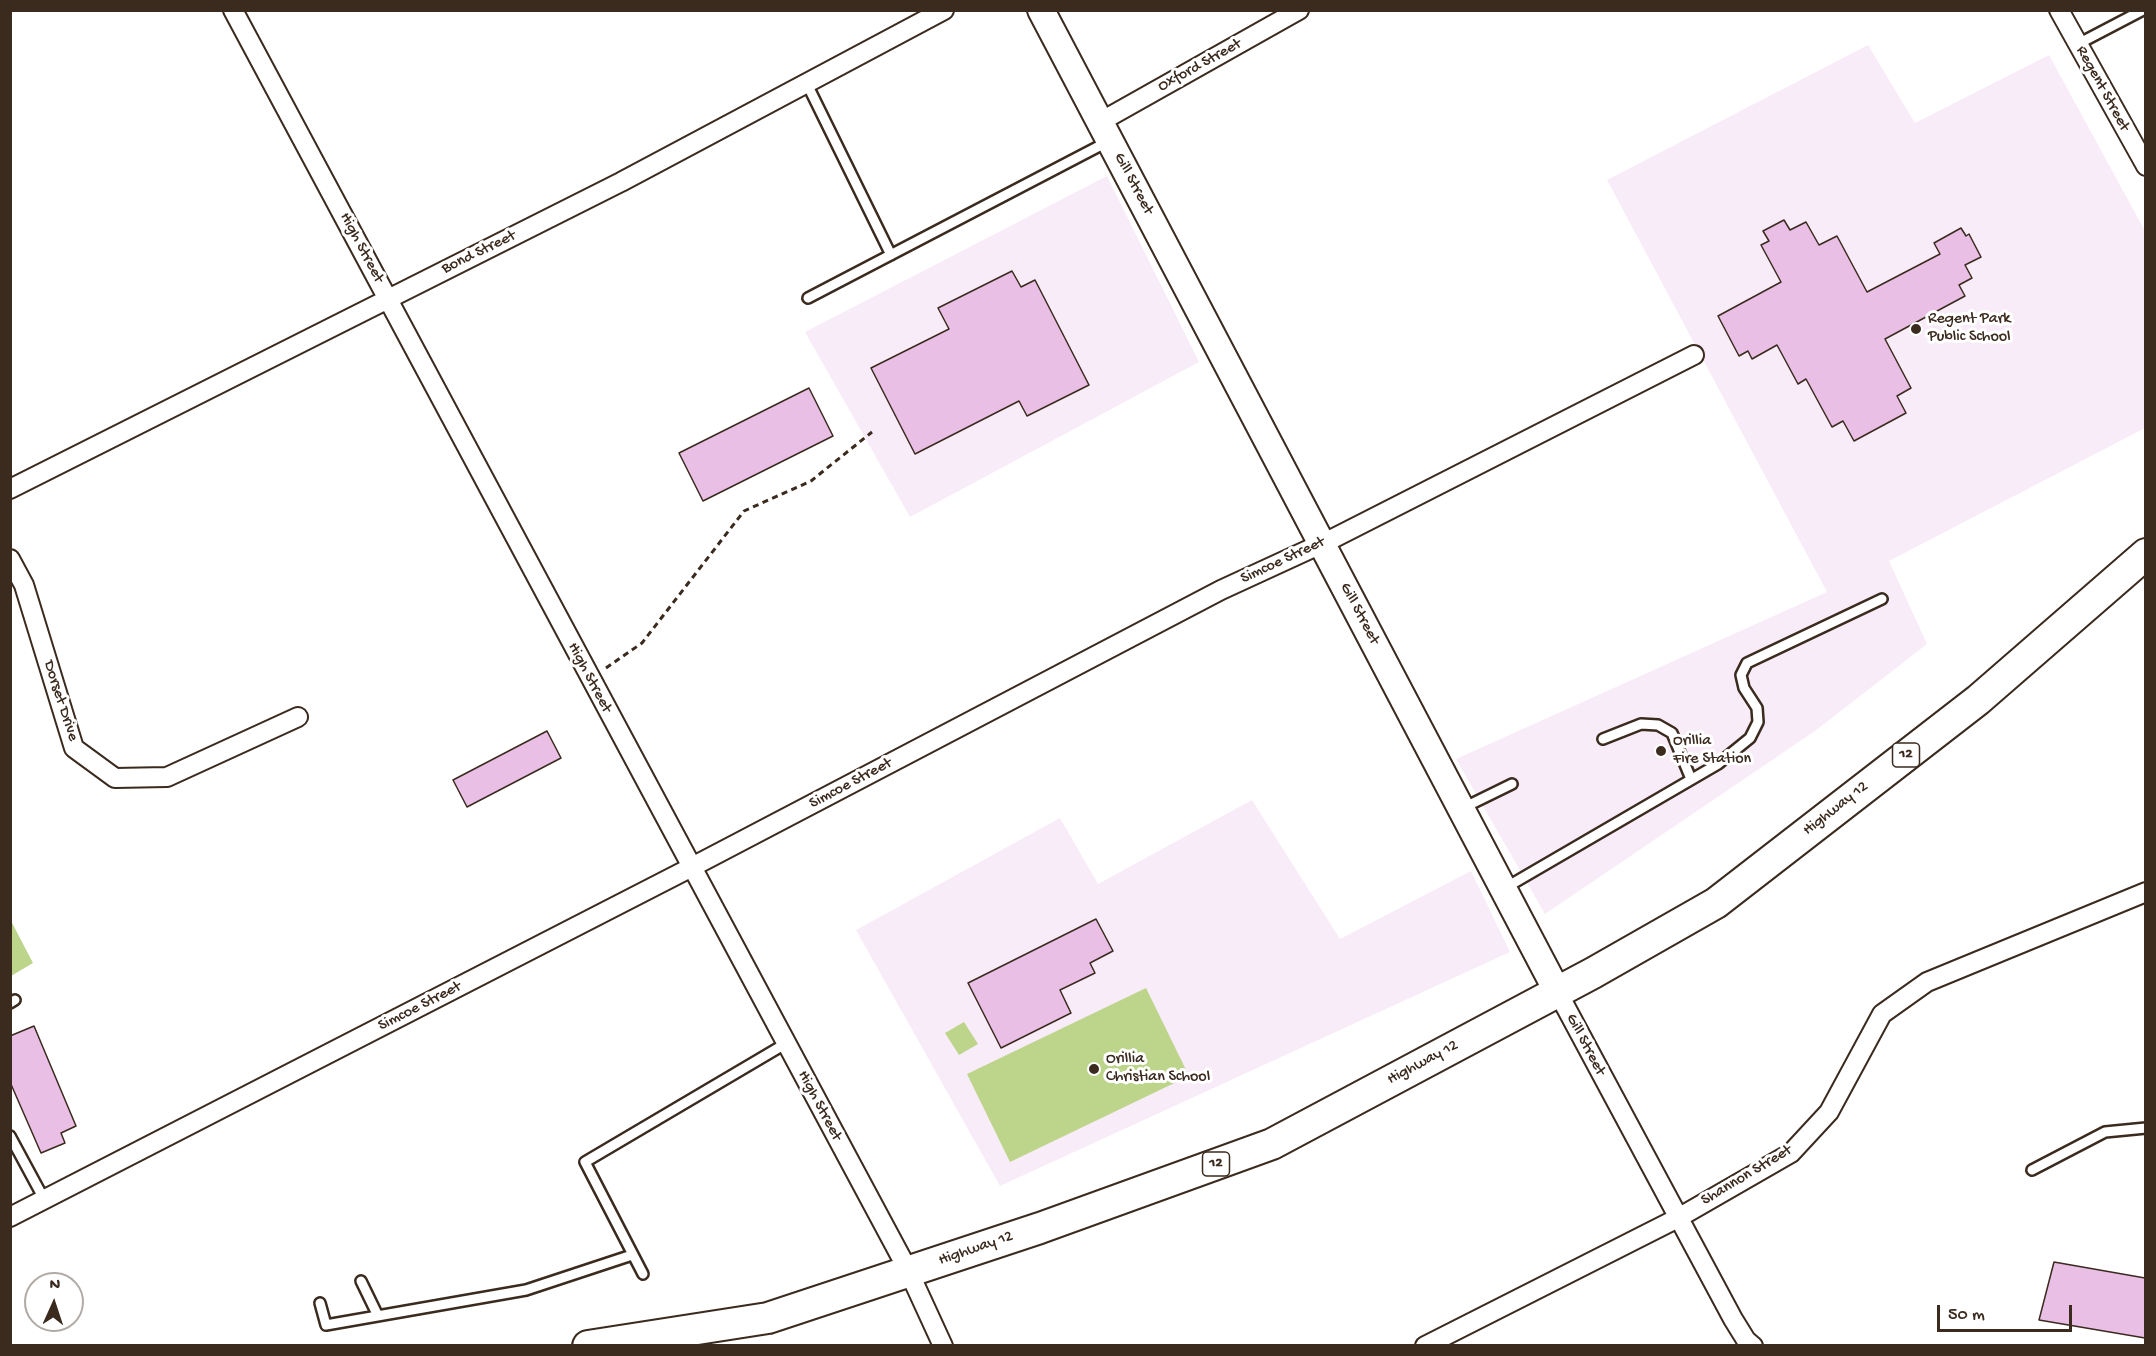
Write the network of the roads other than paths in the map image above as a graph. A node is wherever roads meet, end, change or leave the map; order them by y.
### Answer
1 (233, 10) edge
2 (944, 10) edge
3 (1041, 10) edge
4 (1299, 10) edge
5 (2059, 10) edge
6 (2143, 10) edge
7 (2078, 44) junction
8 (807, 84) junction
9 (1105, 131) junction
10 (2145, 166) edge
11 (891, 255) junction
12 (388, 298) junction
13 (807, 298) dead end
14 (1694, 355) dead end
15 (10, 489) edge
16 (1321, 543) junction
17 (2145, 554) edge
18 (10, 559) edge
19 (1882, 599) dead end
20 (298, 717) dead end
21 (1603, 739) dead end
22 (1691, 779) junction
23 (1512, 784) dead end
24 (1461, 809) junction
25 (690, 868) junction
26 (1503, 889) junction
27 (2145, 892) edge
28 (1557, 992) junction
29 (785, 1044) junction
30 (2145, 1128) edge
31 (10, 1136) edge
32 (2032, 1170) dead end
33 (44, 1199) junction
34 (10, 1216) edge
35 (1678, 1218) junction
36 (632, 1255) junction
37 (909, 1272) junction
38 (644, 1274) dead end
39 (361, 1281) dead end
40 (320, 1303) dead end
41 (378, 1316) junction
42 (588, 1346) edge
43 (943, 1346) edge
44 (1425, 1346) edge
45 (1753, 1346) edge

1 - 12 street, High Street
2 - 8 street, Bond Street
3 - 9 main road, Gill Street
4 - 9 street, Oxford Street
5 - 7 street, Regent Street
6 - 7 lane
7 - 10 street, Regent Street
8 - 11 lane
8 - 12 street, Bond Street
9 - 11 lane
9 - 16 main road, Gill Street
11 - 13 lane
12 - 15 street, Bond Street
12 - 25 street, High Street
14 - 16 street, Simcoe Street
16 - 24 main road, Gill Street
16 - 25 street, Simcoe Street
17 - 28 highway, Highway 12 / 12
18 - 20 street, Dorset Drive
19 - 22 lane
21 - 22 lane
22 - 26 lane
23 - 24 lane
24 - 26 main road, Gill Street
25 - 29 street, High Street
25 - 33 street, Simcoe Street
26 - 28 main road, Gill Street
27 - 35 street, Shannon Street
28 - 35 street, Gill Street
28 - 37 highway, Highway 12 / 12
29 - 36 lane
29 - 37 street, High Street
30 - 32 lane
31 - 33 lane
33 - 34 street, Simcoe Street
35 - 44 street, Shannon Street
35 - 45 street, Gill Street
36 - 38 lane
36 - 41 lane
37 - 42 highway, Highway 12 / 12
37 - 43 street, High Street
39 - 41 lane
40 - 41 lane

